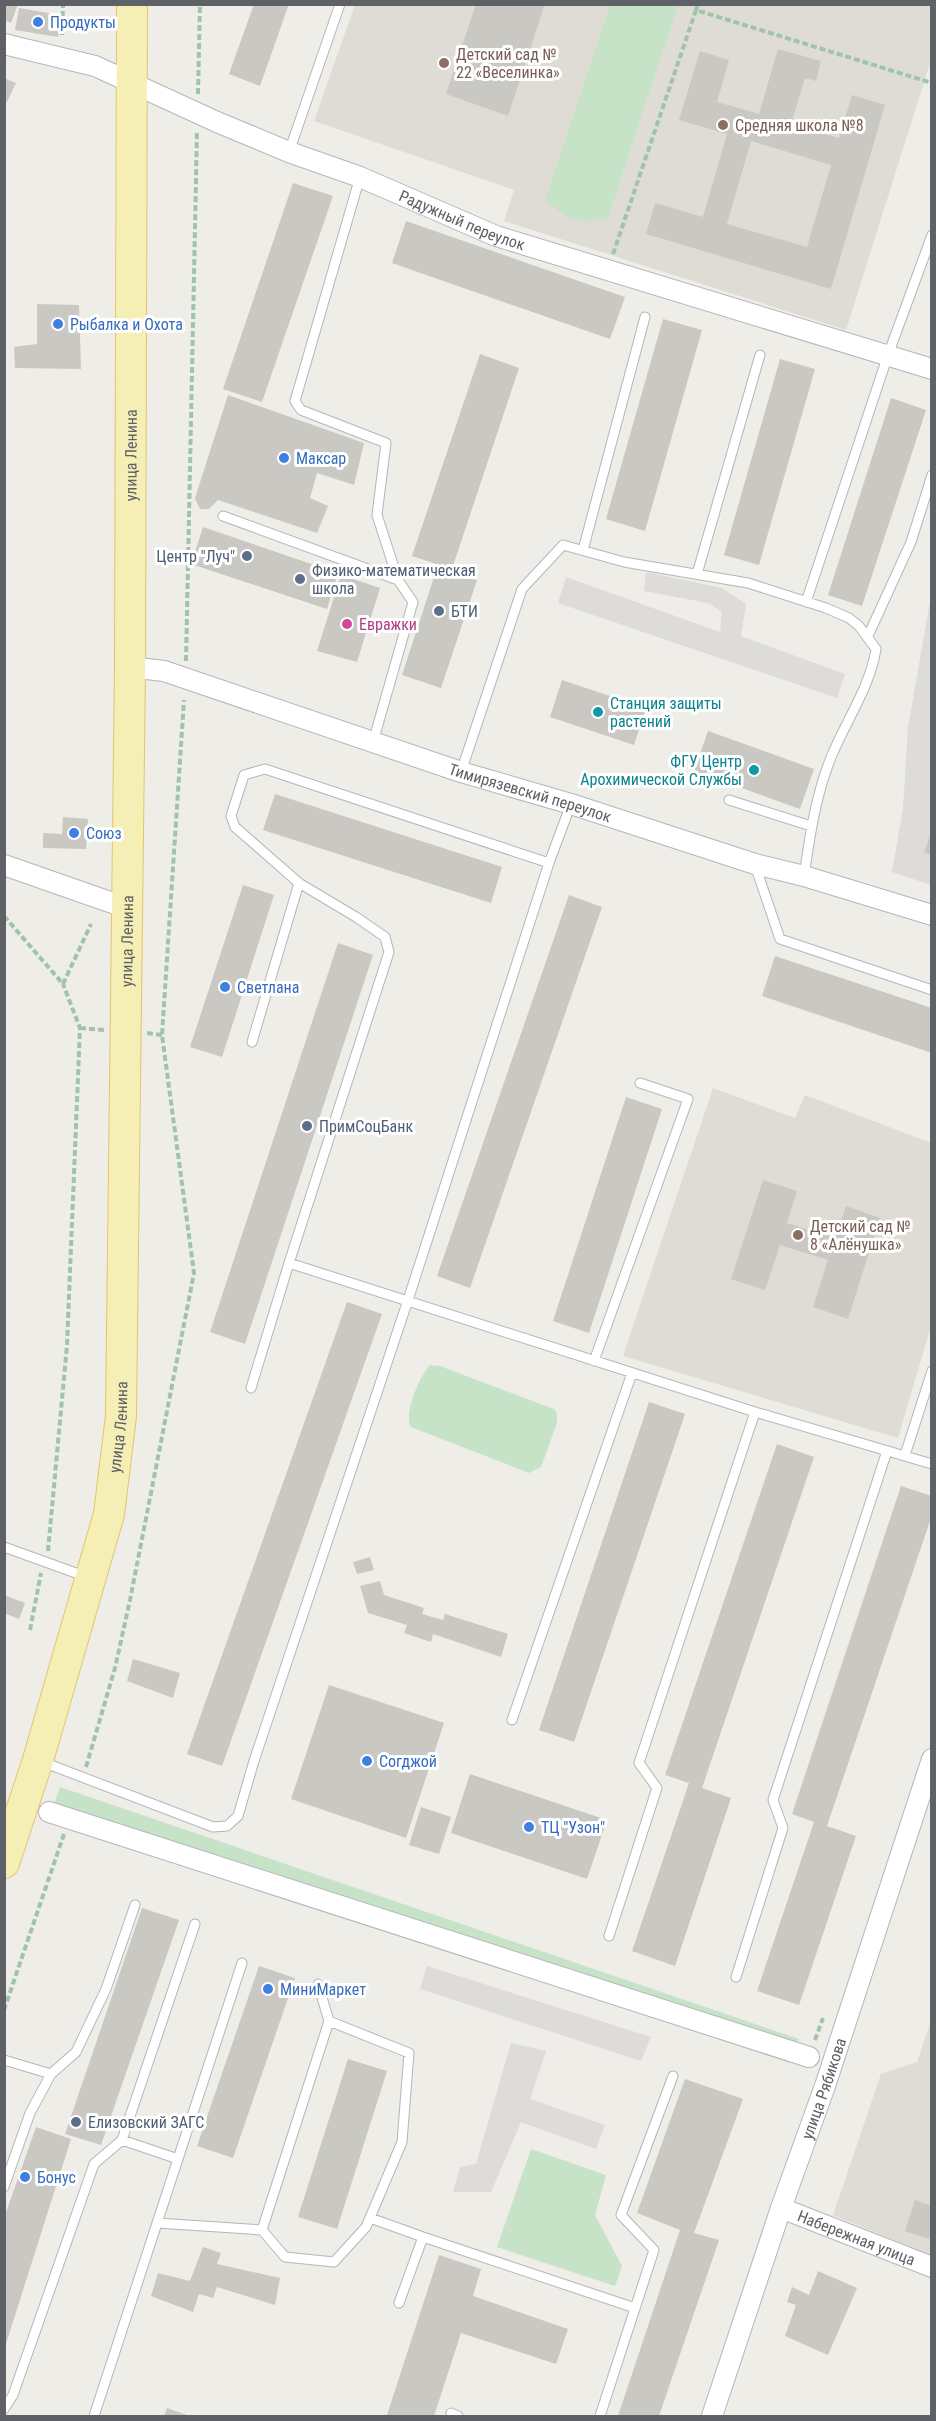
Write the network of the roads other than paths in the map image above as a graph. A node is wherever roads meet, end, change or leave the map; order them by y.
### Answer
1 (132, 4) edge
2 (340, 4) edge
3 (4, 44) edge
4 (132, 82) junction
5 (289, 152) junction
6 (360, 177) junction
7 (932, 235) edge
8 (645, 317) dead end
9 (760, 355) dead end
10 (888, 355) junction
11 (932, 369) edge
12 (932, 475) edge
13 (223, 516) dead end
14 (583, 550) junction
15 (697, 574) junction
16 (398, 580) junction
17 (806, 602) junction
18 (868, 636) junction
19 (130, 668) junction
20 (373, 742) junction
21 (461, 772) junction
22 (729, 800) dead end
23 (571, 804) junction
24 (811, 826) junction
25 (549, 863) junction
26 (755, 864) junction
27 (4, 865) edge
28 (804, 876) junction
29 (299, 884) junction
30 (127, 908) junction
31 (932, 915) edge
32 (932, 990) edge
33 (252, 1042) dead end
34 (640, 1083) dead end
35 (289, 1263) junction
36 (408, 1300) junction
37 (594, 1360) junction
38 (932, 1371) edge
39 (632, 1373) junction
40 (251, 1388) dead end
41 (754, 1412) junction
42 (887, 1451) junction
43 (905, 1455) junction
44 (932, 1464) edge
45 (4, 1547) edge
46 (91, 1579) junction
47 (512, 1720) dead end
48 (932, 1759) edge
49 (38, 1760) junction
50 (49, 1812) dead end
51 (4, 1863) edge
52 (135, 1905) dead end
53 (195, 1924) dead end
54 (609, 1936) dead end
55 (242, 1963) dead end
56 (736, 1977) dead end
57 (318, 1984) dead end
58 (329, 2021) junction
59 (809, 2056) dead end
60 (4, 2060) edge
61 (51, 2074) junction
62 (673, 2076) dead end
63 (122, 2140) junction
64 (178, 2159) junction
65 (4, 2187) edge
66 (781, 2208) junction
67 (370, 2218) junction
68 (157, 2223) junction
69 (262, 2230) junction
70 (423, 2237) junction
71 (932, 2267) edge
72 (399, 2303) dead end
73 (635, 2308) junction
74 (4, 2409) edge
75 (602, 2412) edge
76 (94, 2416) edge
77 (593, 2416) edge
78 (712, 2416) edge

1 - 4 main road, улица Ленина
2 - 5 lane
3 - 4 street, Радужный переулок
4 - 5 street, Радужный переулок
4 - 19 main road, улица Ленина
5 - 6 street, Радужный переулок
6 - 10 street, Радужный переулок
6 - 16 lane
7 - 10 lane
8 - 14 lane
9 - 15 lane
10 - 11 street, Радужный переулок
10 - 17 lane
12 - 18 lane
13 - 16 lane
14 - 15 lane
14 - 21 lane
15 - 17 lane
16 - 20 lane
17 - 18 lane
18 - 24 lane
19 - 20 street, Тимирязевский переулок
19 - 30 main road, улица Ленина
20 - 21 street, Тимирязевский переулок
21 - 23 street, Тимирязевский переулок
22 - 24 lane
23 - 25 lane
23 - 26 street, Тимирязевский переулок
24 - 28 lane
25 - 29 lane
25 - 36 lane
26 - 28 street, Тимирязевский переулок
26 - 32 lane
27 - 30 street
28 - 31 street, Тимирязевский переулок
29 - 33 lane
29 - 35 lane
30 - 46 main road, улица Ленина
34 - 37 lane
35 - 36 lane
35 - 40 lane
36 - 37 lane
36 - 49 lane
37 - 39 lane
38 - 43 lane
39 - 41 lane
39 - 47 lane
41 - 42 lane
41 - 54 lane
42 - 43 lane
42 - 56 lane
43 - 44 lane
45 - 46 lane
46 - 49 main road, улица Ленина
48 - 66 street, улица Рябикова
49 - 51 main road, улица Ленина
50 - 59 street
52 - 61 lane
53 - 63 lane
55 - 64 lane
57 - 58 lane
58 - 67 lane
58 - 69 lane
60 - 61 lane
61 - 65 lane
62 - 73 lane
63 - 64 lane
63 - 74 lane
64 - 68 lane
66 - 71 street, Набережная улица
66 - 78 street, улица Рябикова
67 - 69 lane
67 - 70 lane
68 - 69 lane
68 - 76 lane
70 - 72 lane
70 - 73 lane
73 - 75 lane
75 - 77 lane

